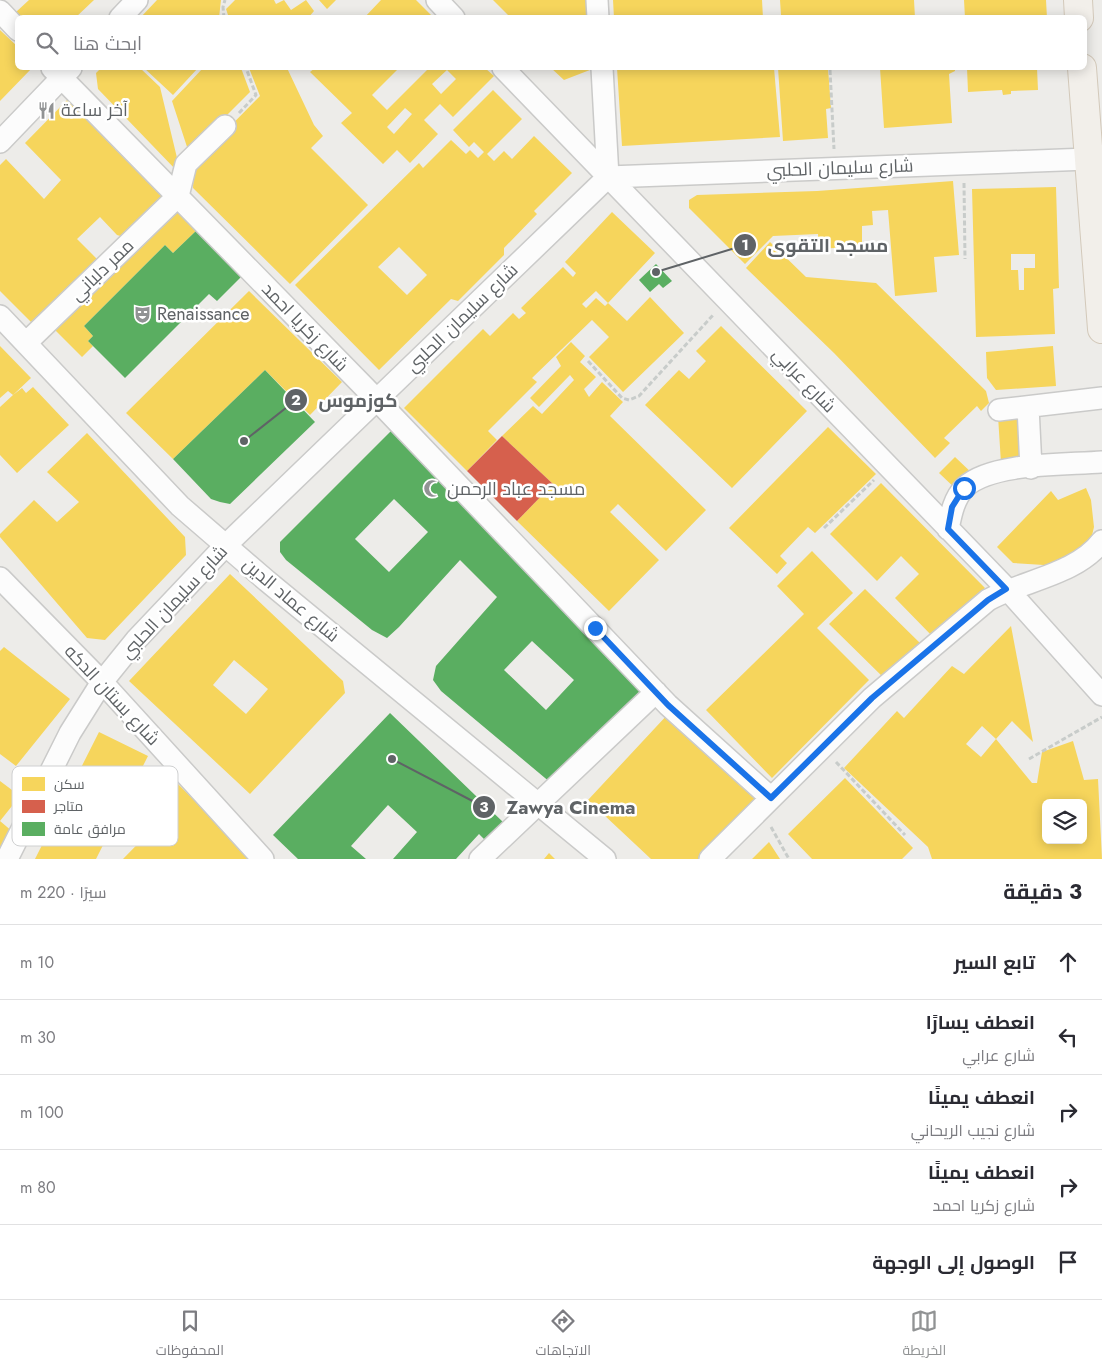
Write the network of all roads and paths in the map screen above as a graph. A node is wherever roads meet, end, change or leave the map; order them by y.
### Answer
1 (138, 0) edge
2 (225, 0) edge
3 (437, 0) edge
4 (597, 0) edge
5 (1078, 0) edge
6 (0, 11) edge
7 (123, 15) edge
8 (223, 15) edge
9 (451, 15) edge
10 (598, 15) edge
11 (1079, 15) edge
12 (15, 27) edge
13 (247, 70) edge
14 (504, 70) edge
15 (602, 70) edge
16 (830, 70) dead end
17 (1082, 70) edge
18 (62, 71) edge
19 (225, 126) joint
20 (0, 142) edge
21 (1088, 160) junction
22 (964, 164) junction
23 (835, 167) junction
24 (608, 177) junction
25 (178, 196) junction
26 (965, 260) dead end
27 (1100, 279) edge
28 (727, 301) junction
29 (0, 316) edge
30 (1102, 329) edge
31 (26, 343) junction
32 (588, 362) dead end
33 (1102, 398) edge
34 (377, 400) junction
35 (1028, 407) junction
36 (999, 410) dead end
37 (1102, 462) edge
38 (887, 466) junction
39 (1031, 468) junction
40 (824, 528) dead end
41 (948, 529) junction
42 (1102, 540) edge
43 (225, 546) junction
44 (0, 578) edge
45 (1006, 589) junction
46 (102, 682) junction
47 (656, 692) junction
48 (1102, 696) edge
49 (1102, 717) edge
50 (822, 748) junction
51 (1029, 759) dead end
52 (54, 766) edge
53 (536, 803) junction
54 (765, 803) junction
55 (905, 835) dead end
56 (14, 846) edge
57 (7, 859) edge
58 (263, 859) edge
59 (480, 859) edge
60 (605, 859) edge
61 (710, 859) edge
62 (790, 859) edge

1 - 7 street
2 - 8 path
3 - 9 street
4 - 10 street
5 - 11 main road
6 - 12 street
13 - 19 path
14 - 24 street, شارع عرابي
15 - 24 street
16 - 23 path
17 - 21 main road
18 - 20 street
18 - 25 street, شارع زكريا احمد
19 - 25 street
21 - 22 street, شارع سليمان الحلبي
21 - 27 main road
22 - 23 street, شارع سليمان الحلبي
22 - 26 path
23 - 24 street, شارع سليمان الحلبي
24 - 28 street, شارع عرابي
24 - 34 street, شارع سليمان الحلبي
25 - 31 street, ممر دلباني
25 - 34 street, شارع زكريا احمد
27 - 30 main road
28 - 32 path
28 - 38 street, شارع عرابي
29 - 31 street, شارع عماد الدين
31 - 43 street, شارع عماد الدين
33 - 35 street
34 - 43 street, شارع سليمان الحلبي
34 - 47 street, شارع زكريا احمد
35 - 36 street
35 - 39 street
37 - 39 street
38 - 40 path
38 - 41 street, شارع عرابي
39 - 41 street
41 - 45 street, شارع عرابي
42 - 45 street
43 - 46 street, شارع سليمان الحلبي
43 - 53 street, شارع عماد الدين
44 - 46 street, شارع بستان الدكه
45 - 48 street, شارع عرابي
45 - 50 street
46 - 52 street, شارع سليمان الحلبي
46 - 58 street, شارع بستان الدكه
47 - 53 street
47 - 54 street, شارع زكريا احمد
49 - 51 path
50 - 54 street
50 - 55 path
53 - 59 street
53 - 60 street, شارع عماد الدين
54 - 61 street
54 - 62 path
56 - 57 street, شارع سليمان الحلبي

